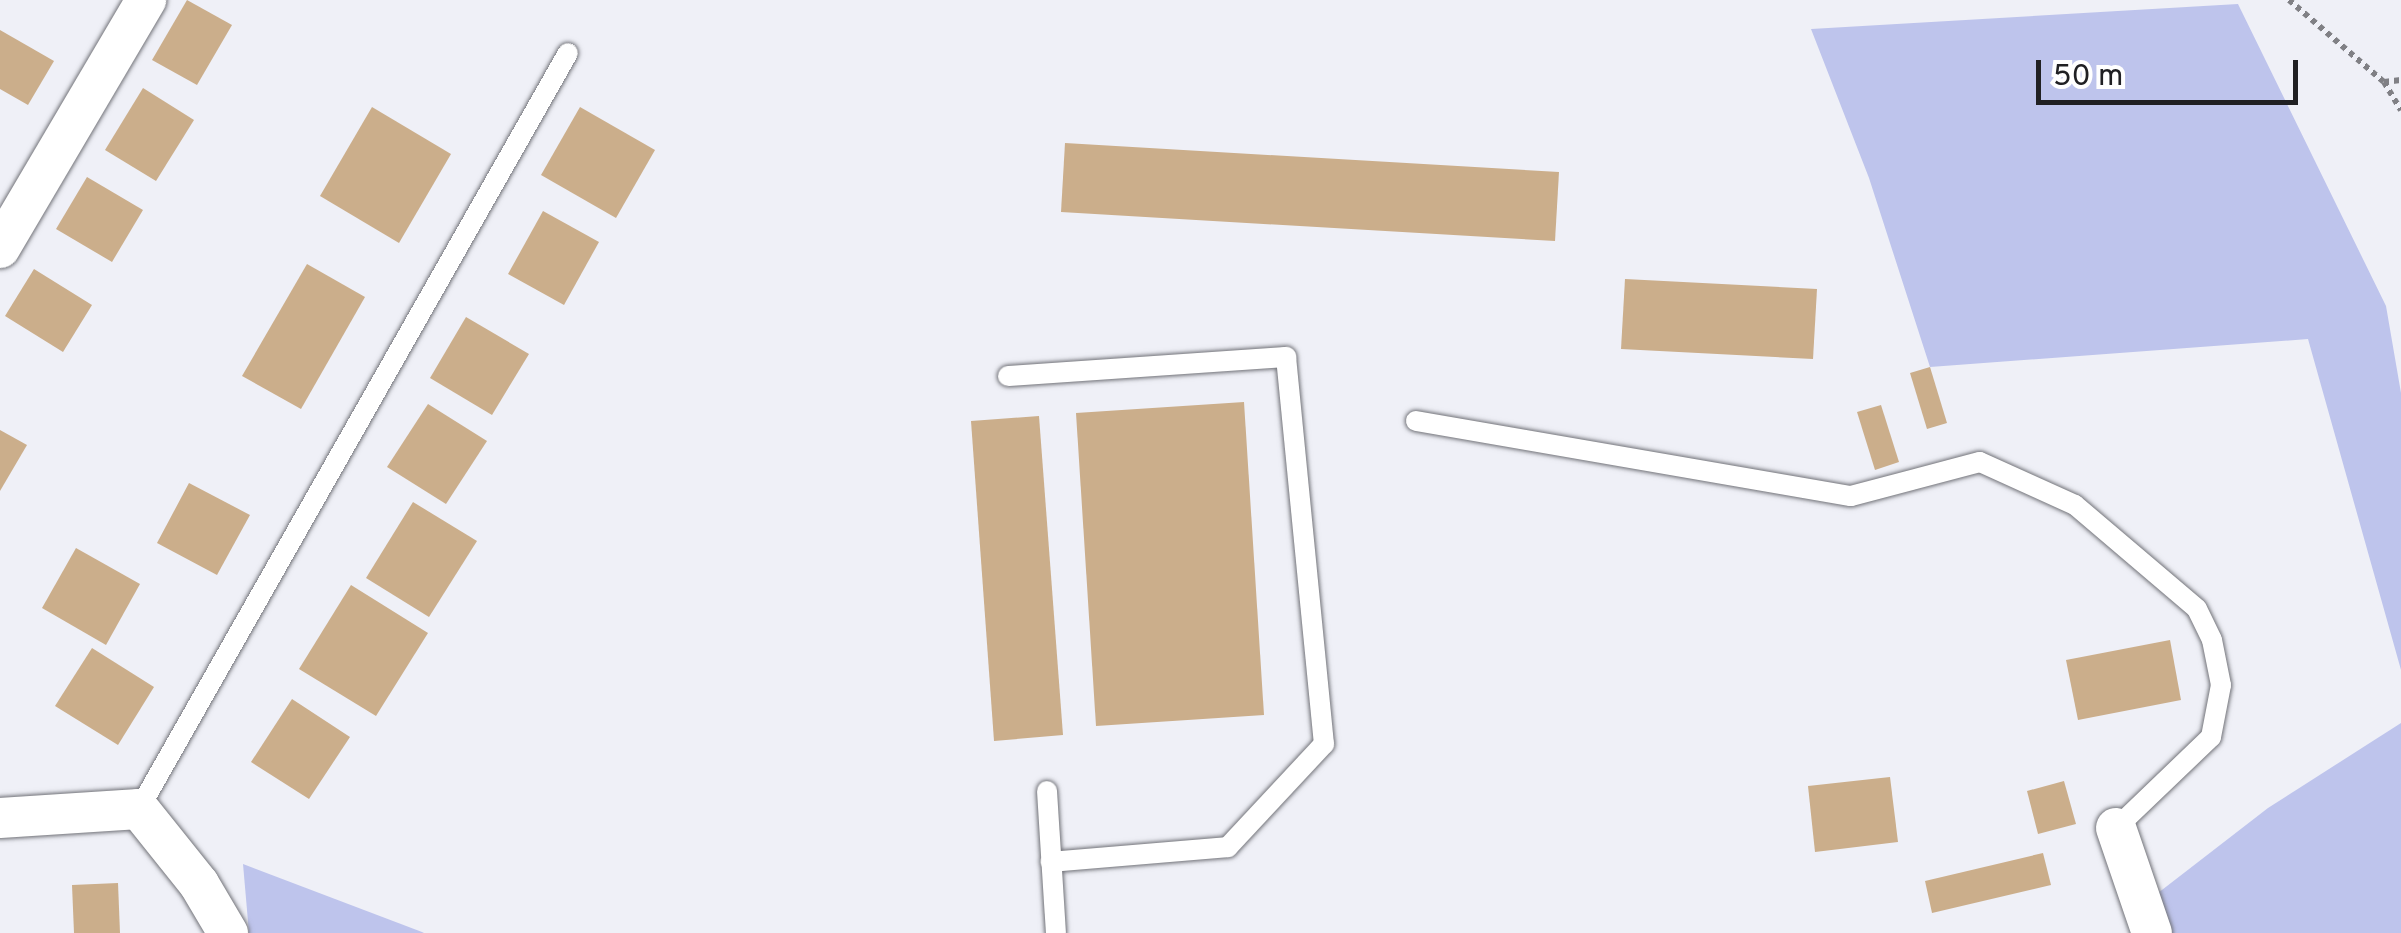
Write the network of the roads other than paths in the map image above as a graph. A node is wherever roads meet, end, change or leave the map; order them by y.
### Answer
1 (146, 0) edge
2 (568, 52) dead end
3 (0, 248) edge
4 (1008, 376) dead end
5 (1416, 421) dead end
6 (1047, 791) dead end
7 (139, 809) junction
8 (0, 818) edge
9 (2116, 828) joint
10 (1051, 862) junction
11 (228, 933) edge
12 (1056, 933) edge
13 (2152, 933) edge

1 - 3 street
2 - 7 lane
4 - 10 lane
5 - 9 lane
6 - 10 lane
7 - 8 street
7 - 11 street
9 - 13 street
10 - 12 lane

